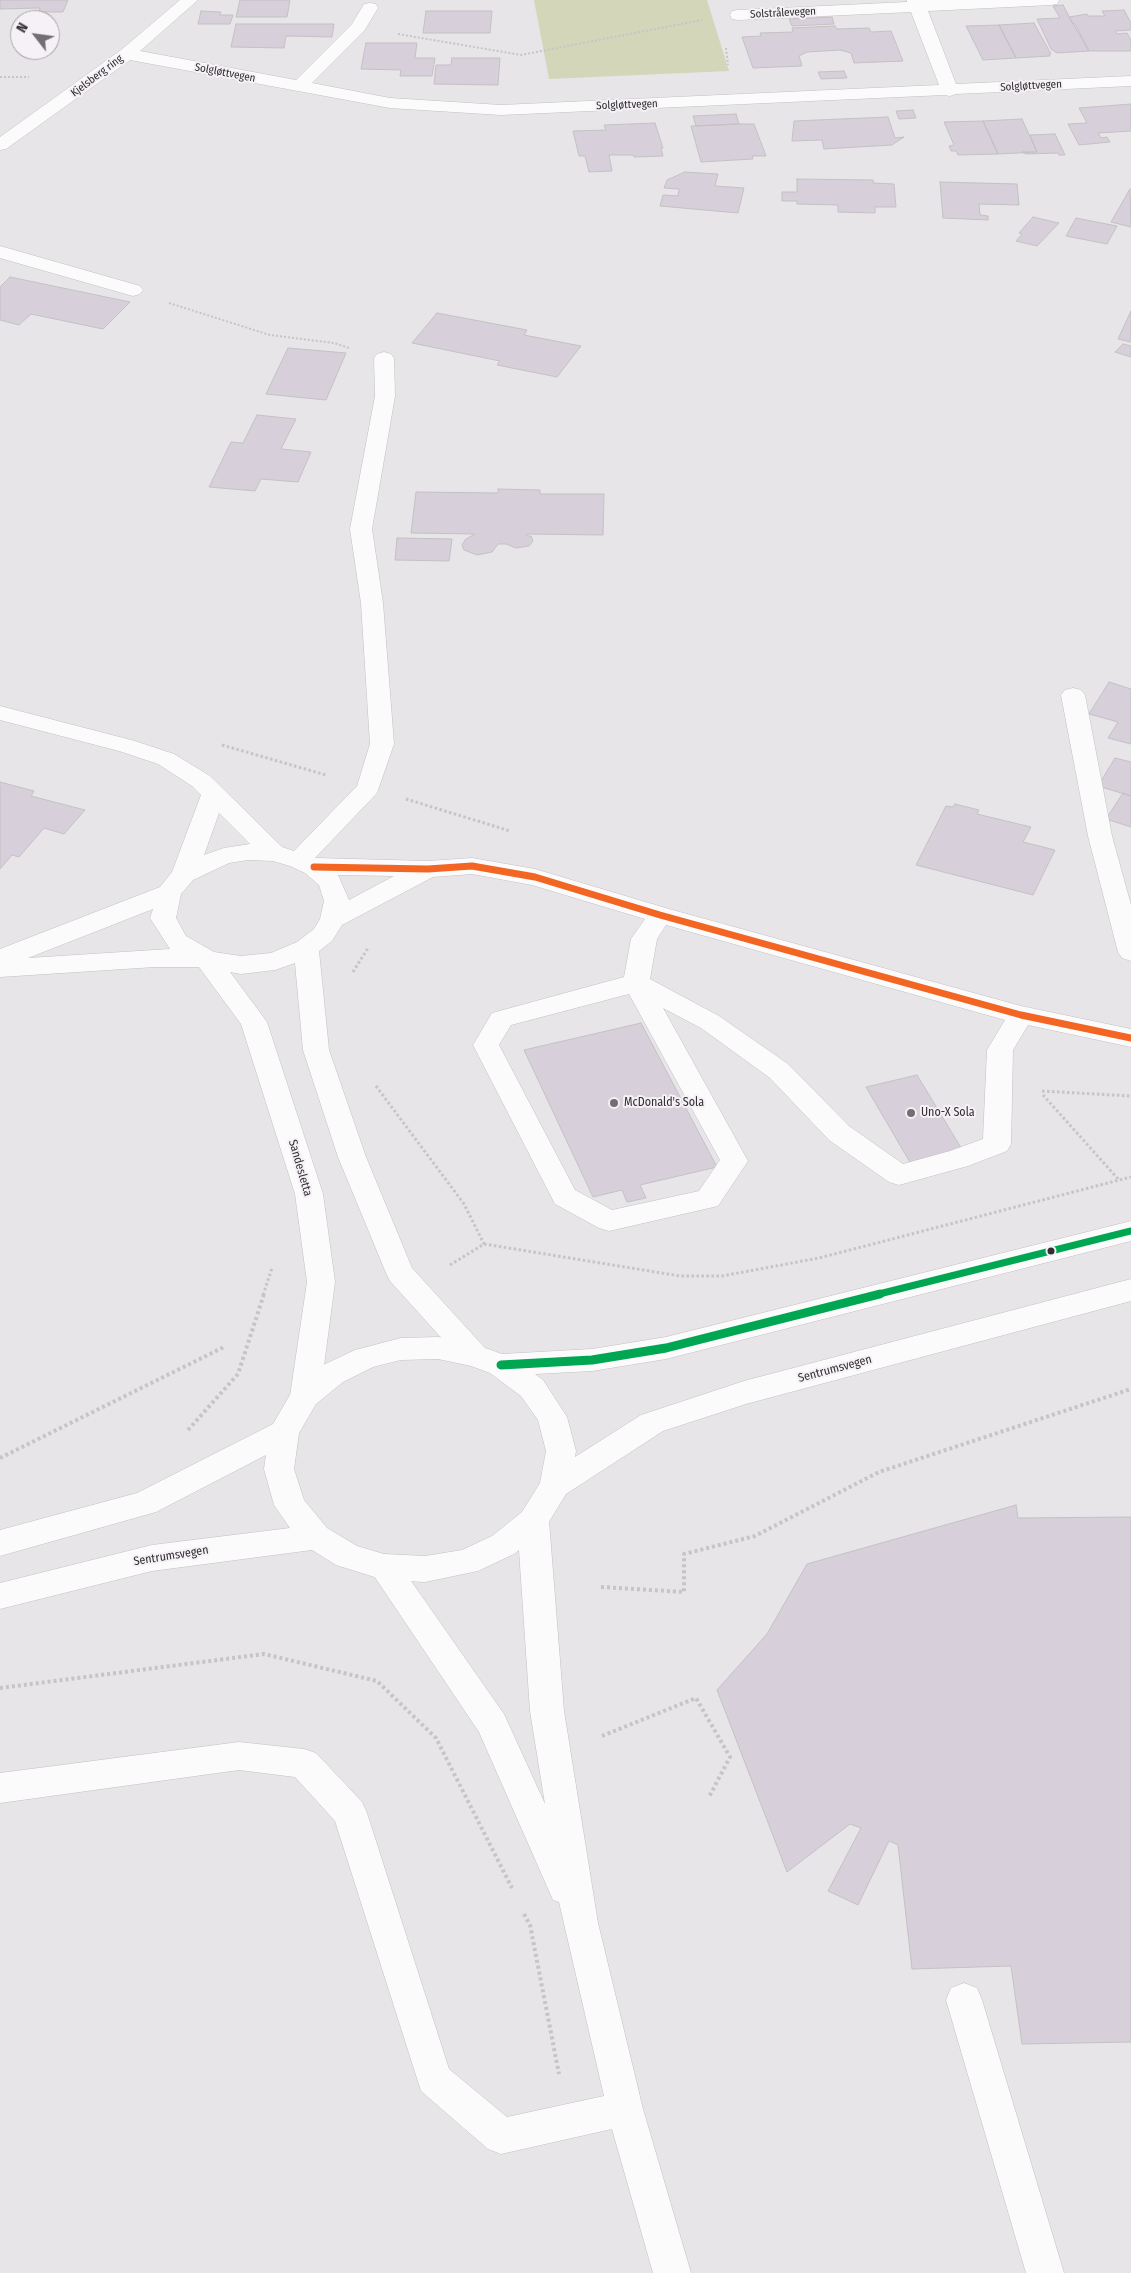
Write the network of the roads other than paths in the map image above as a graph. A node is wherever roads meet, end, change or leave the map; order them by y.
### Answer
1 (190, 0) edge
2 (1051, 0) edge
3 (916, 3) edge
4 (370, 8) dead end
5 (738, 15) road end
6 (127, 54) junction
7 (1131, 81) edge
8 (299, 88) junction
9 (950, 91) junction
10 (0, 145) edge
11 (0, 252) edge
12 (133, 290) road end
13 (384, 358) road end
14 (1073, 695) dead end
15 (0, 713) edge
16 (214, 794) junction
17 (273, 853) junction
18 (306, 863) junction
19 (428, 869) junction
20 (176, 884) junction
21 (660, 915) junction
22 (333, 919) junction
23 (306, 948) junction
24 (1131, 952) edge
25 (0, 959) edge
26 (206, 959) junction
27 (0, 968) edge
28 (636, 983) junction
29 (1021, 1015) junction
30 (1131, 1038) edge
31 (1131, 1231) edge
32 (1131, 1290) edge
33 (487, 1360) junction
34 (305, 1396) junction
35 (284, 1432) junction
36 (555, 1485) junction
37 (533, 1521) junction
38 (316, 1537) junction
39 (0, 1543) edge
40 (384, 1567) junction
41 (0, 1596) edge
42 (0, 1788) edge
43 (580, 1923) junction
44 (964, 2000) dead end
45 (625, 2109) junction
46 (672, 2273) edge
47 (1045, 2273) edge

1 - 6 street, Kjelsberg ring
2 - 3 street, Solstrålevegen
3 - 5 street, Solstrålevegen
3 - 9 street
4 - 8 street
6 - 8 street, Solgløttvegen
6 - 10 street, Kjelsberg ring
7 - 9 street, Solgløttvegen
8 - 9 street, Solgløttvegen
11 - 12 street
13 - 18 street
14 - 24 street
15 - 16 street
16 - 17 street
16 - 20 street, Sandesletta
17 - 18 street
17 - 20 street
18 - 19 street
18 - 22 street
19 - 21 street
19 - 22 street
20 - 25 street
20 - 26 street, Sandesletta
21 - 28 street
21 - 29 street
22 - 23 street, Sandesletta
23 - 26 street, Sandesletta
23 - 33 street
26 - 27 street, Sandesletta
26 - 34 street, Sandesletta
28 - 28 street
28 - 29 street
29 - 30 street
31 - 33 street, Sentrumsvegen
32 - 36 street, Sentrumsvegen
33 - 34 street, Sentrumsvegen
33 - 36 street, Sentrumsvegen
34 - 35 street, Sentrumsvegen
35 - 38 street, Sentrumsvegen
35 - 39 street
36 - 37 street, Sentrumsvegen
37 - 40 street, Sentrumsvegen
37 - 43 street
38 - 40 street, Sentrumsvegen
38 - 41 street, Sentrumsvegen
40 - 43 street
42 - 45 street
43 - 45 street
44 - 47 street
45 - 46 street

